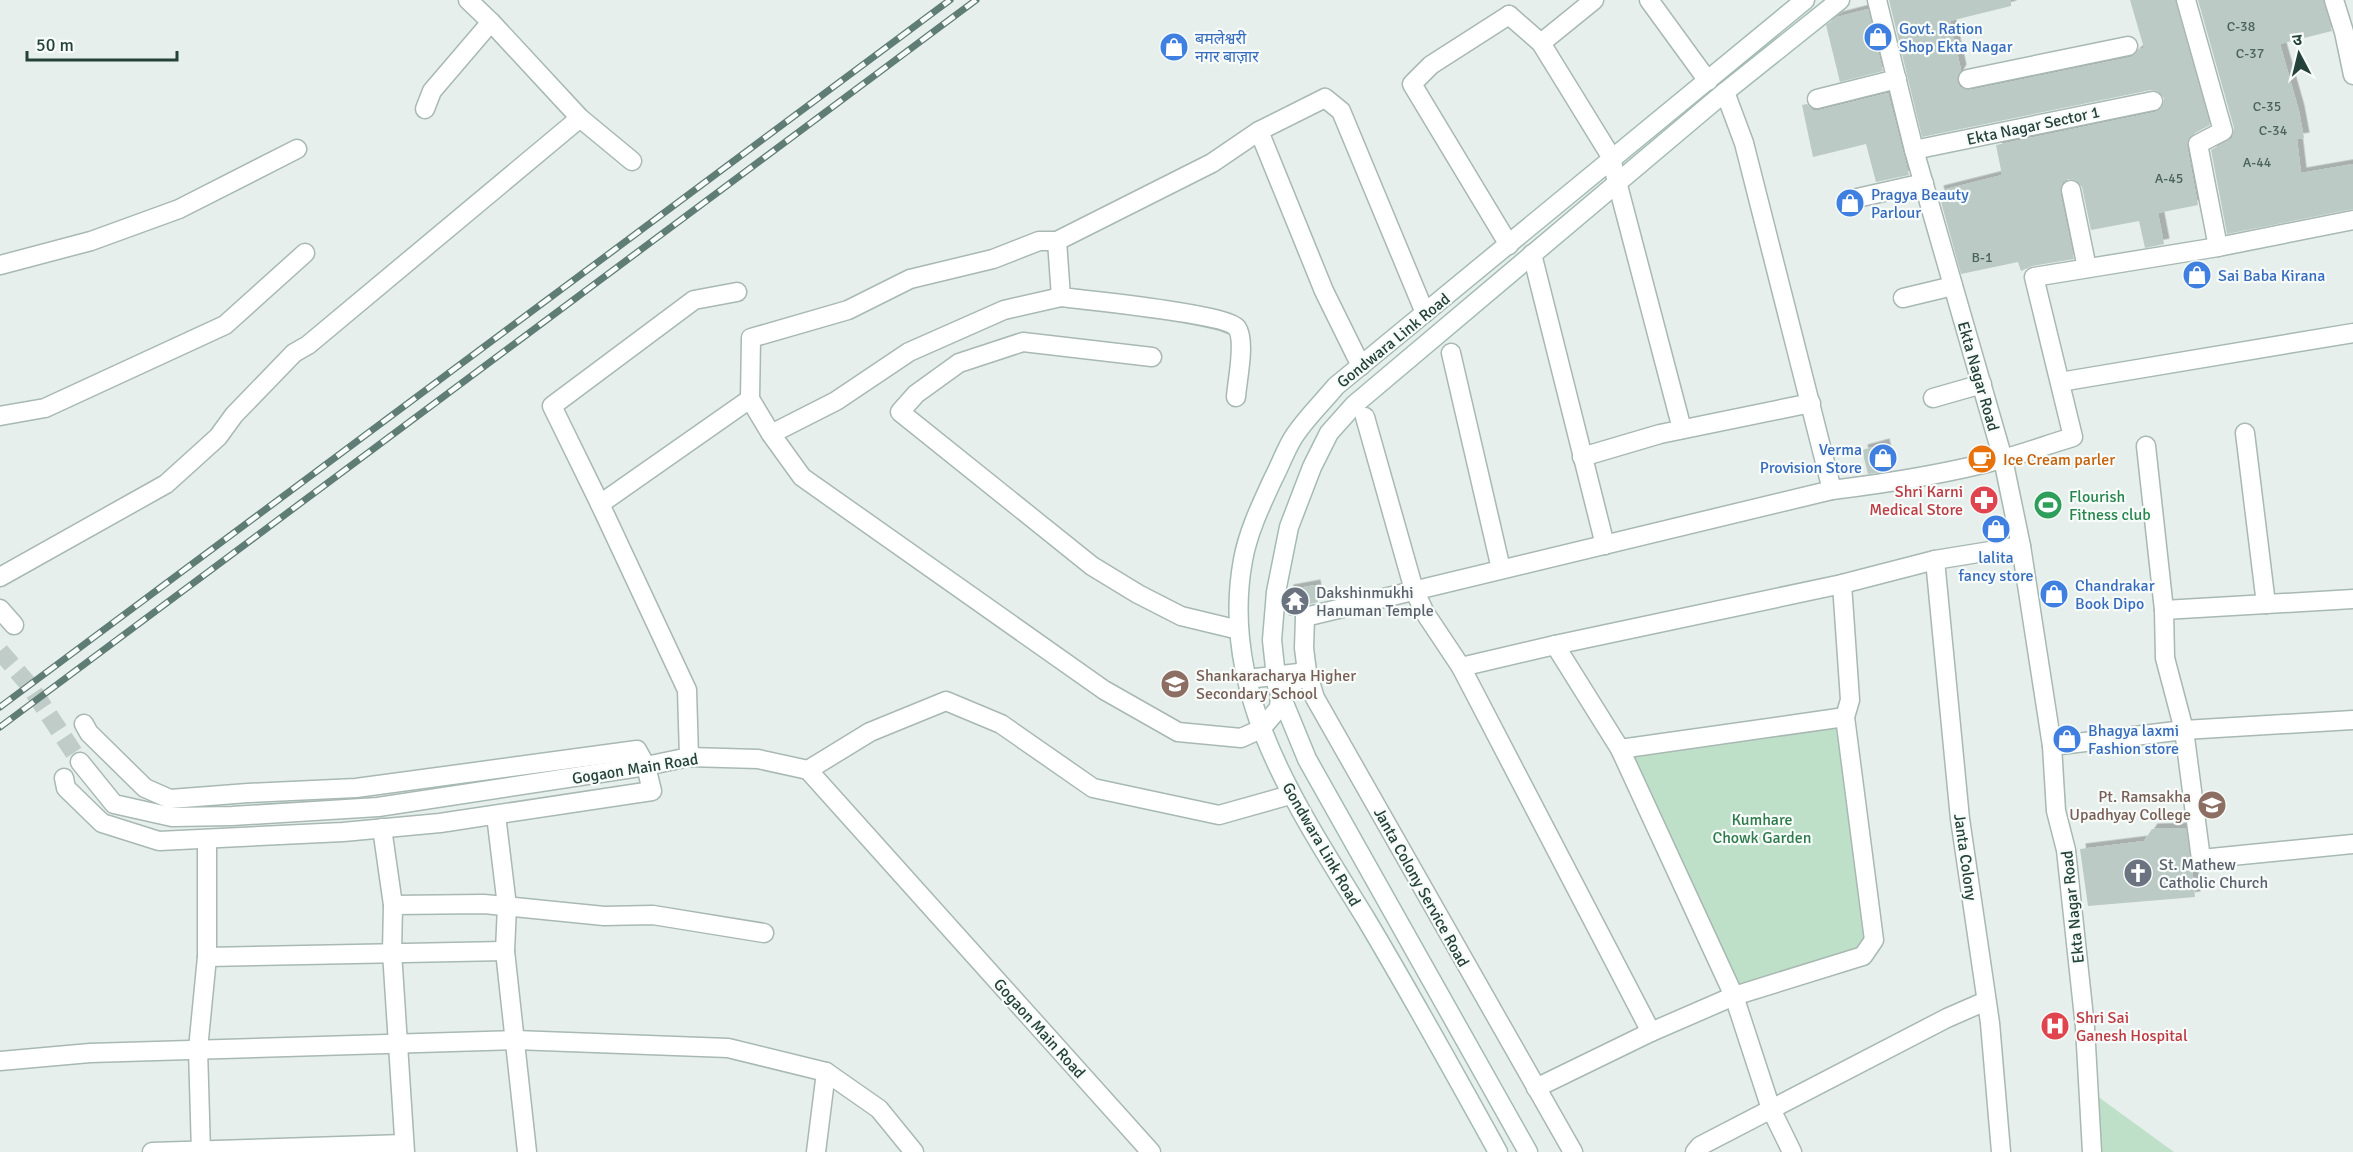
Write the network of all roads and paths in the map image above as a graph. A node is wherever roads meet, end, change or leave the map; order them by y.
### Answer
1 (468, 0) edge
2 (1594, 0) edge
3 (1649, 0) edge
4 (1840, 0) edge
5 (1877, 0) edge
6 (2186, 0) edge
7 (2334, 0) edge
8 (1800, 2) edge
9 (1510, 8) edge
10 (491, 22) junction
11 (1541, 43) junction
12 (2128, 46) dead end
13 (2353, 75) edge
14 (1898, 79) junction
15 (1968, 79) dead end
16 (1708, 81) junction
17 (1725, 92) junction
18 (1817, 99) dead end
19 (2152, 101) dead end
20 (424, 109) dead end
21 (580, 118) junction
22 (1259, 131) junction
23 (297, 149) dead end
24 (1914, 150) junction
25 (632, 161) dead end
26 (1611, 161) junction
27 (1924, 183) junction
28 (1619, 184) junction
29 (2071, 190) dead end
30 (1857, 198) dead end
31 (2353, 220) edge
32 (1058, 241) junction
33 (1509, 245) junction
34 (2218, 247) junction
35 (305, 253) dead end
36 (1532, 254) junction
37 (0, 266) edge
38 (2087, 268) junction
39 (1953, 286) junction
40 (737, 292) dead end
41 (1061, 297) junction
42 (1903, 298) dead end
43 (1425, 313) junction
44 (2353, 333) edge
45 (1450, 353) dead end
46 (1152, 357) dead end
47 (1361, 366) junction
48 (2060, 382) junction
49 (1982, 384) junction
50 (1236, 397) dead end
51 (1934, 398) dead end
52 (750, 399) junction
53 (1811, 403) junction
54 (0, 416) edge
55 (1365, 417) dead end
56 (1682, 429) junction
57 (2245, 433) dead end
58 (771, 434) junction
59 (2146, 446) dead end
60 (1582, 457) junction
61 (2003, 459) junction
62 (1832, 490) junction
63 (600, 504) junction
64 (1605, 545) junction
65 (2021, 546) junction
66 (1935, 560) junction
67 (1502, 569) junction
68 (0, 577) edge
69 (1842, 584) junction
70 (1414, 590) junction
71 (2353, 599) edge
72 (2266, 604) junction
73 (0, 609) edge
74 (2164, 610) junction
75 (14, 625) dead end
76 (1239, 630) junction
77 (1555, 645) junction
78 (1461, 667) junction
79 (1307, 672) junction
80 (1246, 679) junction
81 (1278, 685) junction
82 (1845, 717) junction
83 (2353, 720) edge
84 (84, 724) dead end
85 (1261, 729) junction
86 (2184, 730) junction
87 (2052, 746) junction
88 (1620, 749) junction
89 (689, 757) junction
90 (81, 762) tunnel mouth
91 (646, 766) junction
92 (807, 770) junction
93 (64, 778) dead end
94 (1290, 795) junction
95 (496, 815) junction
96 (382, 828) junction
97 (207, 839) junction
98 (2353, 844) edge
99 (393, 905) junction
100 (507, 906) junction
101 (764, 933) dead end
102 (505, 951) junction
103 (392, 952) junction
104 (207, 957) junction
105 (1734, 996) junction
106 (1986, 1001) junction
107 (1651, 1032) junction
108 (516, 1040) junction
109 (399, 1045) junction
110 (198, 1049) junction
111 (0, 1061) edge
112 (826, 1072) junction
113 (1536, 1088) junction
114 (1771, 1109) junction
115 (405, 1148) edge
116 (200, 1151) edge
117 (152, 1152) edge
118 (527, 1152) edge
119 (816, 1152) edge
120 (914, 1152) edge
121 (1151, 1152) edge
122 (1498, 1152) edge
123 (1528, 1152) edge
124 (1573, 1152) edge
125 (1695, 1152) edge
126 (1792, 1152) edge
127 (2001, 1152) edge
128 (2092, 1152) edge

1 - 10 street
2 - 11 street
3 - 16 street
4 - 17 street
5 - 14 street, Ekta Nagar Road
6 - 34 street
7 - 13 street
8 - 16 street, Gondwara Link Road
9 - 11 street
9 - 33 street
10 - 20 street
10 - 21 street
11 - 26 street
12 - 15 street
14 - 18 street
14 - 24 street, Ekta Nagar Road
16 - 26 street, Gondwara Link Road
17 - 28 street
17 - 53 street
19 - 24 street, Ekta Nagar Sector 1
21 - 25 street
21 - 68 street
22 - 32 street
22 - 43 street
22 - 47 street
23 - 37 street
24 - 27 street, Ekta Nagar Road
26 - 28 street
26 - 33 street, Gondwara Link Road
27 - 30 street
27 - 39 street, Ekta Nagar Road
28 - 36 street
28 - 56 street
29 - 38 street
31 - 34 street
32 - 41 street
32 - 52 street
33 - 43 street, Gondwara Link Road
34 - 38 street
35 - 54 street
36 - 60 street
36 - 81 street
38 - 48 street
39 - 42 street
39 - 49 street, Ekta Nagar Road
40 - 63 street
41 - 50 street
41 - 58 street
43 - 47 street, Gondwara Link Road
44 - 48 street
45 - 67 street
46 - 76 street
47 - 76 street, Gondwara Link Road
48 - 61 street
49 - 51 street
49 - 61 street, Ekta Nagar Road
52 - 58 street
52 - 63 street
53 - 56 street
53 - 62 street
55 - 70 street
56 - 60 street
57 - 72 street
58 - 85 street
59 - 74 street
60 - 64 street
61 - 62 street
61 - 65 street, Ekta Nagar Road
62 - 64 street
63 - 89 street
64 - 67 street
65 - 66 street
65 - 87 street, Ekta Nagar Road
66 - 69 street
66 - 106 street, Janta Colony
67 - 70 street
69 - 77 street
69 - 82 street
70 - 78 street
70 - 79 street, Janta Colony Service Road
71 - 72 street
72 - 74 street
73 - 75 street
74 - 86 street
76 - 80 street, Gondwara Link Road
77 - 78 street
77 - 88 street
78 - 107 street
79 - 81 street
79 - 113 street, Janta Colony Service Road
80 - 81 street
80 - 85 street, Gondwara Link Road
81 - 85 street
81 - 123 street, Gondwara Link Road
82 - 88 street
82 - 105 street
83 - 86 street
84 - 91 street
85 - 94 street, Gondwara Link Road
86 - 87 street
86 - 98 street
87 - 128 street, Ekta Nagar Road
88 - 105 street
89 - 91 street, Gogaon Main Road
89 - 92 street, Gogaon Main Road
90 - 91 street, Gogaon Main Road
91 - 95 street
92 - 94 street
92 - 121 street, Gogaon Main Road
93 - 97 street
94 - 122 street, Gondwara Link Road
95 - 96 street
95 - 100 street
96 - 97 street
96 - 99 street
97 - 104 street
99 - 100 street
99 - 103 street
100 - 101 street
100 - 102 street
102 - 103 street
102 - 108 street
103 - 104 street
103 - 109 street
104 - 110 street
105 - 107 street
105 - 114 street
106 - 114 street
106 - 127 street, Janta Colony
107 - 113 street
108 - 109 street
108 - 112 street
108 - 118 street
109 - 110 street
109 - 115 street
110 - 111 street
110 - 116 street
112 - 119 street
112 - 120 street
113 - 124 street, Janta Colony Service Road
114 - 125 street
114 - 126 street
115 - 116 street
116 - 117 street

